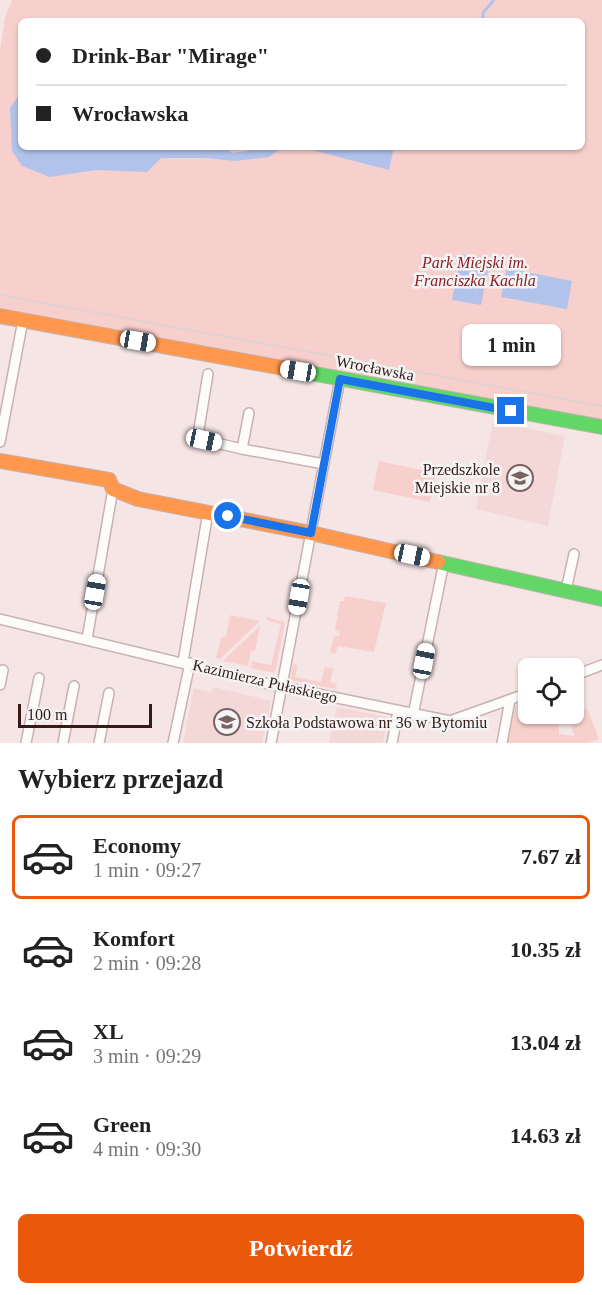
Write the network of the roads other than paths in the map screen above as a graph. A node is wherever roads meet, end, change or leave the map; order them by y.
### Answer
1 (0, 316) edge
2 (23, 320) junction
3 (208, 374) dead end
4 (340, 379) junction
5 (249, 413) dead end
6 (602, 428) edge
7 (0, 442) edge
8 (242, 449) junction
9 (0, 461) edge
10 (324, 464) junction
11 (113, 489) junction
12 (208, 512) junction
13 (311, 533) junction
14 (574, 555) dead end
15 (444, 562) junction
16 (566, 590) junction
17 (602, 599) edge
18 (0, 619) edge
19 (87, 639) junction
20 (186, 662) junction
21 (602, 665) edge
22 (3, 670) dead end
23 (584, 672) edge
24 (39, 678) dead end
25 (0, 685) edge
26 (74, 686) dead end
27 (281, 687) junction
28 (109, 693) dead end
29 (518, 697) edge
30 (510, 700) junction
31 (398, 711) junction
32 (413, 715) junction
33 (26, 743) edge
34 (63, 743) edge
35 (99, 743) edge
36 (173, 743) edge
37 (271, 743) edge
38 (392, 743) edge
39 (502, 743) edge

1 - 2 street, Wrocławska
2 - 4 street, Wrocławska
2 - 7 street
3 - 8 street
4 - 6 street, Wrocławska
4 - 10 street
5 - 8 street
8 - 10 street
9 - 11 street
10 - 13 street
11 - 12 street
11 - 19 street
12 - 13 street
12 - 20 street
13 - 15 street
13 - 27 street
14 - 16 street
15 - 16 street
15 - 32 street
16 - 17 street
18 - 19 street, Kazimierza Pułaskiego
19 - 20 street, Kazimierza Pułaskiego
20 - 27 street, Kazimierza Pułaskiego
20 - 36 street
21 - 23 street
22 - 25 street
24 - 33 street
26 - 34 street
27 - 31 street, Kazimierza Pułaskiego
27 - 37 street
28 - 35 street
29 - 30 street, Kazimierza Pułaskiego
30 - 32 street, Kazimierza Pułaskiego
30 - 39 street
31 - 32 street, Kazimierza Pułaskiego
31 - 38 street

